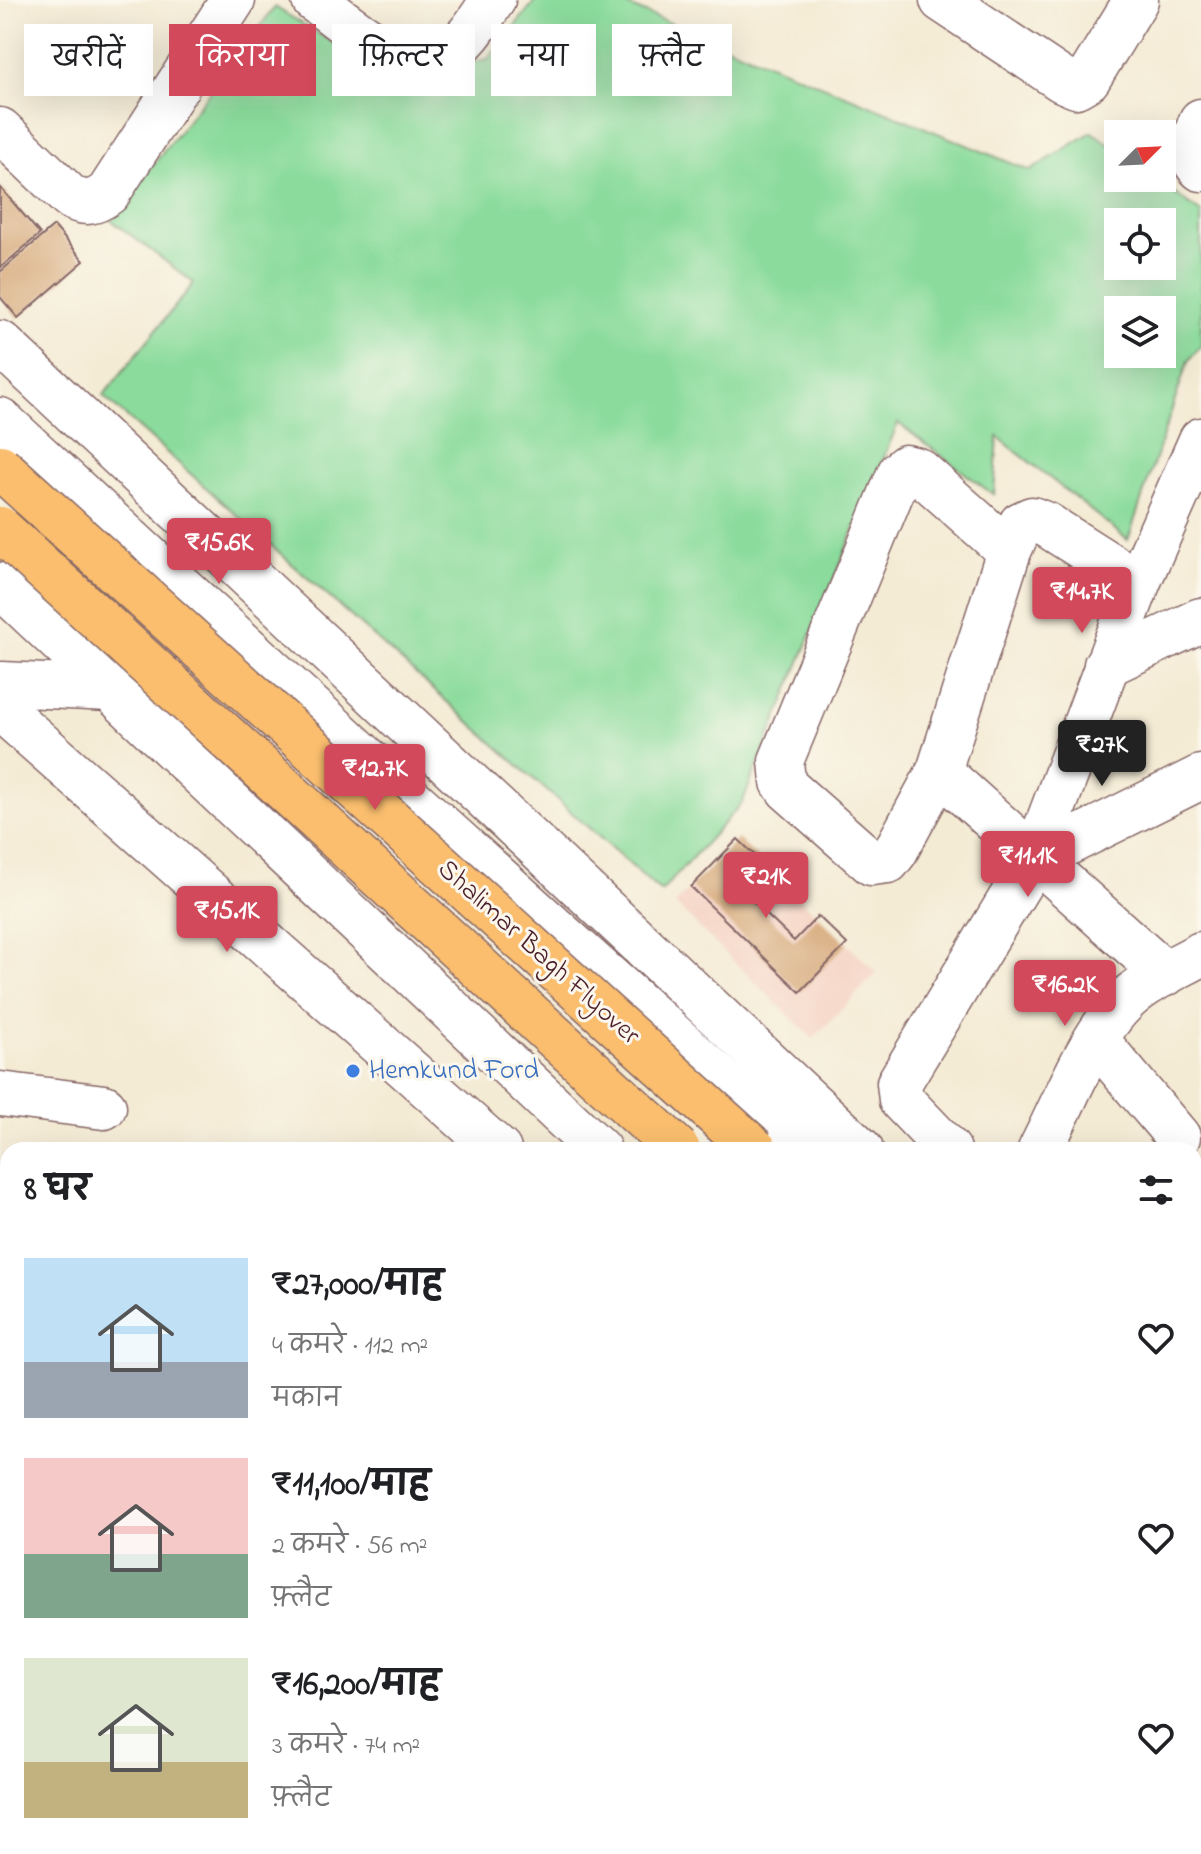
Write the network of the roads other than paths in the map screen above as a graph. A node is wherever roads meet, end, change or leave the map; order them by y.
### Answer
1 (233, 0) edge
2 (314, 0) edge
3 (493, 0) edge
4 (942, 0) edge
5 (1124, 4) edge
6 (1201, 121) edge
7 (0, 130) edge
8 (1201, 169) edge
9 (0, 343) edge
10 (0, 420) edge
11 (1201, 440) edge
12 (0, 467) edge
13 (0, 529) edge
14 (1009, 551) junction
15 (1138, 583) junction
16 (262, 589) junction
17 (15, 615) edge
18 (1201, 620) edge
19 (226, 629) junction
20 (1106, 665) junction
21 (111, 689) junction
22 (1, 693) edge
23 (939, 771) junction
24 (392, 782) junction
25 (1195, 791) edge
26 (1034, 860) junction
27 (309, 877) junction
28 (1183, 964) edge
29 (1097, 1041) junction
30 (897, 1089) junction
31 (0, 1094) edge
32 (104, 1107) dead end
33 (1179, 1137) edge
34 (490, 1142) edge
35 (591, 1142) edge
36 (669, 1142) edge
37 (746, 1142) edge
38 (791, 1142) edge
39 (853, 1142) edge
40 (858, 1142) edge
41 (941, 1142) edge
42 (1044, 1142) edge

1 - 7 street
2 - 3 street
4 - 5 street
6 - 8 street
9 - 16 street
10 - 19 street
11 - 15 street
12 - 37 main road, Shalimar Bagh Flyover, bridge
13 - 36 main road, Shalimar Bagh Flyover, bridge
14 - 15 street
14 - 23 street
14 - 23 street
15 - 20 street
16 - 19 street
16 - 39 street
17 - 21 street
17 - 22 street
18 - 20 street
19 - 24 street
20 - 26 street
21 - 22 street
21 - 27 street
22 - 34 street
23 - 26 street
24 - 27 street
24 - 38 street
25 - 26 street
26 - 28 street
26 - 30 street
27 - 35 street
28 - 29 street
29 - 33 street
29 - 42 street
30 - 40 street
30 - 41 street
31 - 32 street

